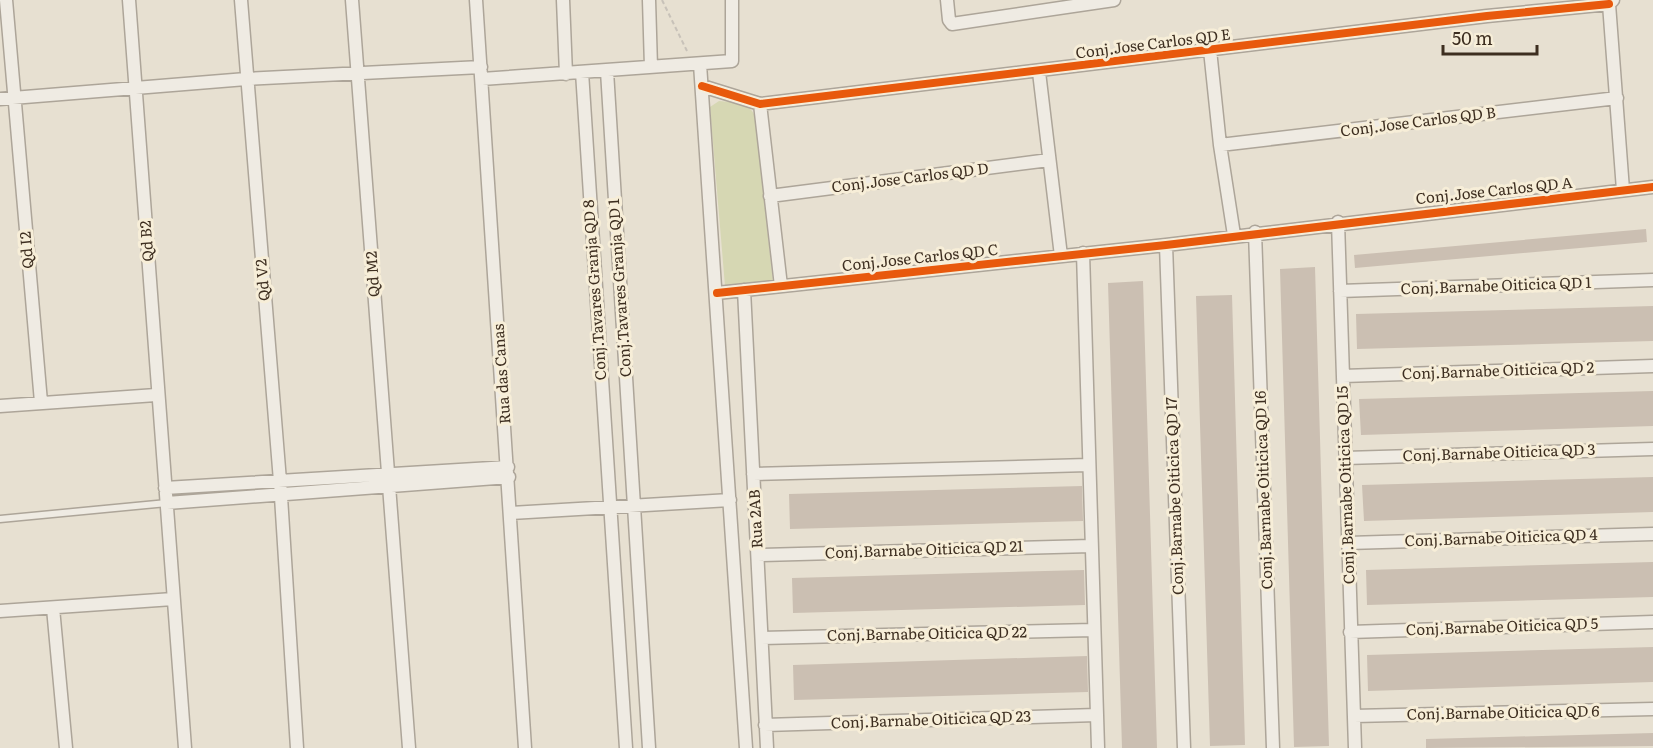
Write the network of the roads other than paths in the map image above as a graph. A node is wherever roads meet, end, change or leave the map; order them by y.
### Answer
1 (6, 0) edge
2 (129, 0) edge
3 (241, 0) edge
4 (352, 0) edge
5 (476, 0) edge
6 (563, 0) edge
7 (649, 0) edge
8 (732, 0) edge
9 (947, 0) edge
10 (1114, 0) edge
11 (1079, 2) edge
12 (1611, 2) edge
13 (1210, 50) junction
14 (697, 64) junction
15 (651, 67) junction
16 (607, 70) junction
17 (582, 72) junction
18 (1039, 72) junction
19 (357, 73) junction
20 (481, 73) junction
21 (566, 74) junction
22 (246, 79) junction
23 (702, 86) junction
24 (137, 87) junction
25 (13, 98) junction
26 (1617, 98) junction
27 (0, 99) edge
28 (760, 104) junction
29 (1220, 145) junction
30 (1050, 160) junction
31 (1653, 187) edge
32 (1623, 190) junction
33 (770, 196) junction
34 (1338, 222) junction
35 (1255, 232) junction
36 (1234, 235) junction
37 (1166, 245) junction
38 (1083, 253) junction
39 (1061, 256) junction
40 (1653, 280) edge
41 (781, 286) junction
42 (744, 290) junction
43 (1340, 291) junction
44 (717, 293) junction
45 (1653, 366) edge
46 (1343, 376) junction
47 (156, 395) junction
48 (41, 402) junction
49 (0, 406) edge
50 (1653, 449) edge
51 (1345, 458) junction
52 (1088, 465) junction
53 (508, 472) junction
54 (753, 474) junction
55 (280, 481) junction
56 (389, 482) junction
57 (165, 489) junction
58 (280, 496) junction
59 (730, 500) junction
60 (167, 503) junction
61 (634, 506) junction
62 (609, 507) junction
63 (511, 513) junction
64 (0, 519) edge
65 (1653, 534) edge
66 (1348, 543) junction
67 (1091, 546) junction
68 (758, 555) junction
69 (173, 599) junction
70 (53, 608) junction
71 (0, 611) edge
72 (1653, 622) edge
73 (1093, 630) junction
74 (1350, 632) junction
75 (762, 638) junction
76 (1653, 709) edge
77 (1096, 716) junction
78 (1354, 716) junction
79 (765, 725) junction
80 (649, 742) edge
81 (626, 743) edge
82 (66, 748) edge
83 (184, 748) edge
84 (297, 748) edge
85 (409, 748) edge
86 (525, 748) edge
87 (746, 748) edge
88 (766, 748) edge
89 (1098, 748) edge
90 (1184, 748) edge
91 (1273, 748) edge
92 (1355, 748) edge

1 - 25 street, Qd I2
2 - 24 street, Qd B2
3 - 22 street, Qd V2
4 - 19 street, Qd M2
5 - 20 street, Rua das Canas
6 - 21 street
7 - 15 street
8 - 14 street
9 - 11 street
10 - 11 street
12 - 13 street, Conj.Jose Carlos QD E
12 - 26 street
13 - 18 street, Conj.Jose Carlos QD E
13 - 29 street
14 - 15 street
14 - 23 street
15 - 16 street
16 - 17 street
16 - 61 street, Conj.Tavares Granja QD 1
17 - 21 street
17 - 62 street, Conj.Tavares Granja QD 8
18 - 28 street, Conj.Jose Carlos QD E
18 - 30 street
19 - 20 street
19 - 22 street
19 - 56 street, Qd M2
20 - 21 street
20 - 53 street, Rua das Canas
22 - 24 street
22 - 55 street, Qd V2
23 - 28 street, Conj.Jose Carlos QD E
23 - 44 street
24 - 25 street
24 - 47 street, Qd B2
25 - 27 street
25 - 48 street, Qd I2
26 - 29 street, Conj.Jose Carlos QD B
26 - 32 street
28 - 33 street
29 - 36 street
30 - 33 street, Conj.Jose Carlos QD D
30 - 39 street
31 - 32 street, Conj.Jose Carlos QD A
32 - 34 street, Conj.Jose Carlos QD A
33 - 41 street
34 - 35 street, Conj.Jose Carlos QD A
34 - 43 street, Conj.Barnabe Oiticica QD 15
35 - 36 street, Conj.Jose Carlos QD A
35 - 91 street, Conj.Barnabe Oiticica QD 16
36 - 37 street, Conj.Jose Carlos QD A
37 - 38 street, Conj.Jose Carlos QD C
37 - 90 street, Conj.Barnabe Oiticica QD 17
38 - 39 street, Conj.Jose Carlos QD C
38 - 52 street
39 - 41 street, Conj.Jose Carlos QD C
40 - 43 street, Conj.Barnabe Oiticica QD 1
41 - 42 street, Conj.Jose Carlos QD C
42 - 44 street, Conj.Jose Carlos QD C
42 - 54 street, Rua 2AB
43 - 46 street, Conj.Barnabe Oiticica QD 15
44 - 59 street
45 - 46 street, Conj.Barnabe Oiticica QD 2
46 - 51 street, Conj.Barnabe Oiticica QD 15
47 - 48 street
47 - 57 street, Qd B2
48 - 49 street
50 - 51 street, Conj.Barnabe Oiticica QD 3
51 - 66 street, Conj.Barnabe Oiticica QD 15
52 - 54 street
52 - 67 street
53 - 56 street
53 - 63 street, Rua das Canas
54 - 68 street, Rua 2AB
55 - 56 street
55 - 57 street
55 - 58 street, Qd V2
56 - 58 street
56 - 85 street, Qd M2
57 - 60 street, Qd B2
58 - 60 street
58 - 84 street, Qd V2
59 - 61 street
59 - 87 street
60 - 64 lane
60 - 69 street, Qd B2
61 - 62 street
61 - 80 street, Conj.Tavares Granja QD 1
62 - 63 street
62 - 81 street, Conj.Tavares Granja QD 8
63 - 86 street, Rua das Canas
65 - 66 street, Conj.Barnabe Oiticica QD 4
66 - 74 street, Conj.Barnabe Oiticica QD 15
67 - 68 street, Conj.Barnabe Oiticica QD 21
67 - 73 street
68 - 75 street, Rua 2AB
69 - 70 street
69 - 83 street, Qd B2
70 - 71 street
70 - 82 street
72 - 74 street, Conj.Barnabe Oiticica QD 5
73 - 75 street, Conj.Barnabe Oiticica QD 22
73 - 77 street
74 - 78 street, Conj.Barnabe Oiticica QD 15
75 - 79 street, Rua 2AB
76 - 78 street, Conj.Barnabe Oiticica QD 6
77 - 79 street, Conj.Barnabe Oiticica QD 23
77 - 89 street
78 - 92 street, Conj.Barnabe Oiticica QD 15
79 - 88 street, Rua 2AB
80 - 81 street

